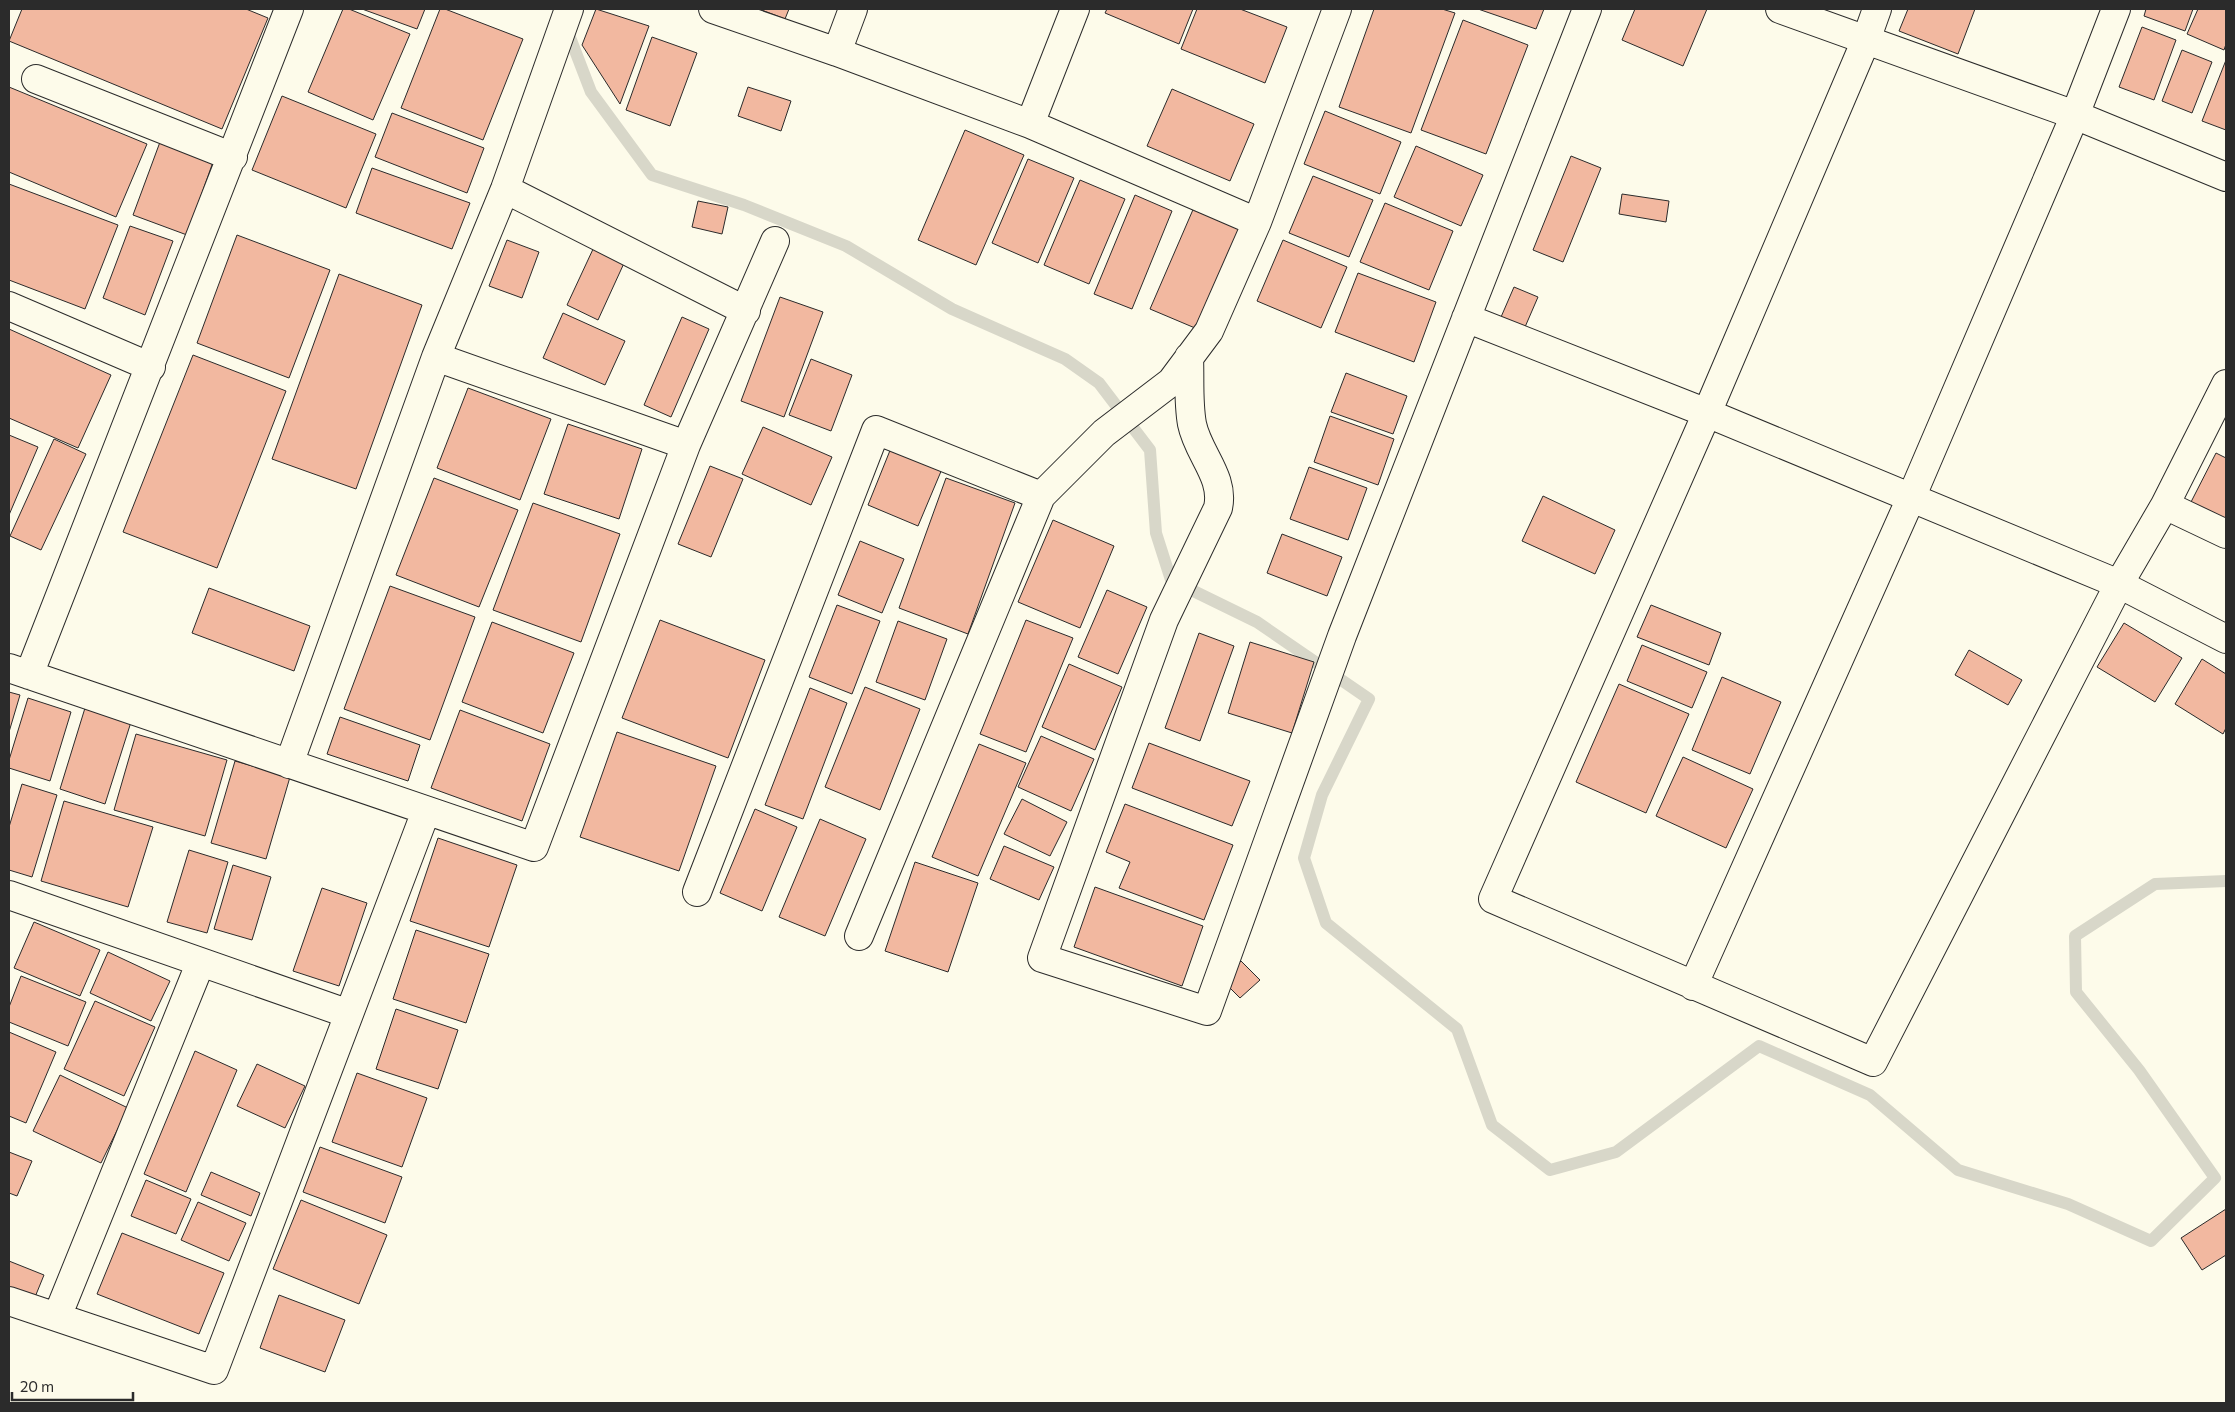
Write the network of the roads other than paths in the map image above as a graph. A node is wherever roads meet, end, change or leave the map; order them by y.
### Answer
1 (289, 9) edge
2 (569, 9) edge
3 (713, 9) edge
4 (853, 9) edge
5 (1074, 9) edge
6 (1337, 9) edge
7 (1587, 9) edge
8 (1780, 9) edge
9 (1877, 9) edge
10 (2116, 9) edge
11 (1866, 40) junction
12 (837, 52) junction
13 (36, 79) dead end
14 (2075, 116) junction
15 (1030, 124) junction
16 (233, 158) junction
17 (2226, 177) edge
18 (505, 189) junction
19 (1257, 222) junction
20 (775, 241) dead end
21 (9, 306) edge
22 (746, 311) junction
23 (1466, 318) junction
24 (436, 357) junction
25 (1190, 357) junction
26 (151, 367) junction
27 (2226, 384) edge
28 (1707, 413) junction
29 (686, 445) junction
30 (1041, 496) junction
31 (1911, 498) junction
32 (2165, 505) junction
33 (2226, 534) edge
34 (2119, 584) junction
35 (2226, 639) edge
36 (19, 672) edge
37 (289, 764) junction
38 (426, 811) junction
39 (697, 892) dead end
40 (9, 895) edge
41 (859, 936) dead end
42 (200, 964) junction
43 (1693, 986) junction
44 (349, 1014) junction
45 (9, 1301) edge
46 (57, 1317) junction

1 - 16 street
2 - 18 street
3 - 12 street
4 - 12 street
5 - 15 street
6 - 19 street
7 - 23 street
8 - 11 street
9 - 11 street
10 - 14 street
11 - 14 street
11 - 28 street
12 - 15 street
13 - 16 street
14 - 17 street
14 - 31 street
15 - 19 street
16 - 26 street
18 - 22 street
18 - 24 street
19 - 25 street
20 - 22 street
21 - 26 street
22 - 29 street
23 - 25 street
23 - 28 street
24 - 29 street
24 - 37 street
25 - 30 street
26 - 36 street
27 - 32 street
28 - 31 street
28 - 43 street
29 - 38 street
30 - 39 street
30 - 41 street
31 - 34 street
31 - 43 street
32 - 33 street
32 - 34 street
34 - 35 street
34 - 43 street
36 - 37 street
37 - 38 street
38 - 44 street
40 - 42 street
42 - 44 street
42 - 46 street
44 - 46 street
45 - 46 street

